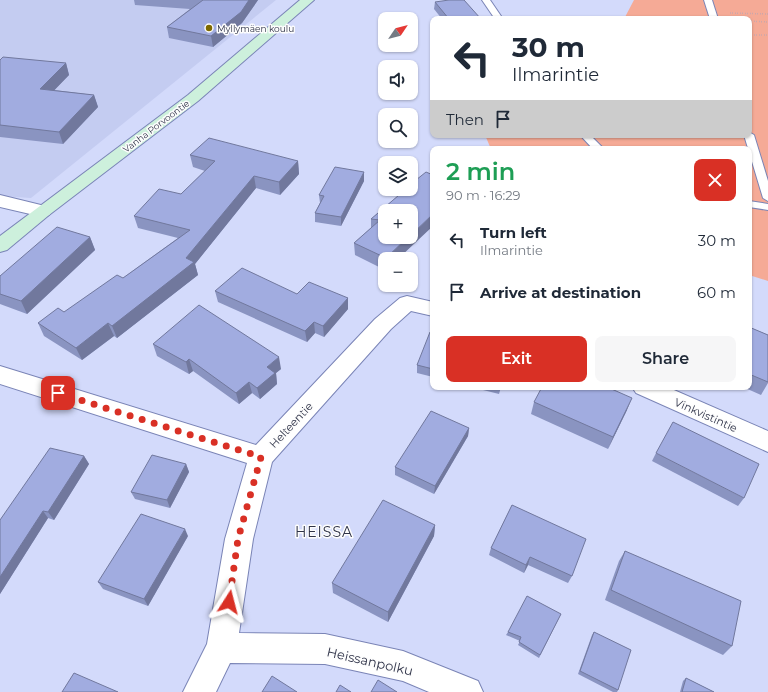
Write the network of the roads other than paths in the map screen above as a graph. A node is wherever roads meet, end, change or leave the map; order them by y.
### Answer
1 (308, 0) edge
2 (486, 0) edge
3 (708, 0) edge
4 (712, 15) edge
5 (497, 16) edge
6 (587, 138) edge
7 (596, 146) edge
8 (752, 148) edge
9 (768, 198) edge
10 (0, 201) edge
11 (752, 204) edge
12 (768, 207) edge
13 (43, 211) junction
14 (0, 246) edge
15 (430, 308) edge
16 (0, 375) edge
17 (651, 390) edge
18 (768, 442) edge
19 (261, 457) junction
20 (222, 648) junction
21 (199, 692) edge
22 (467, 692) edge

1 - 13 main road, Vanha Porvoontie
2 - 5 lane
3 - 4 lane
6 - 7 lane
8 - 9 lane
10 - 13 street
11 - 12 lane
13 - 14 main road, Vanha Porvoontie
15 - 19 street, Helteentie
16 - 19 street
17 - 18 street, Vinkvistintie
19 - 20 street, Helteentie
20 - 21 street, Helteentie
20 - 22 street, Heissanpolku

